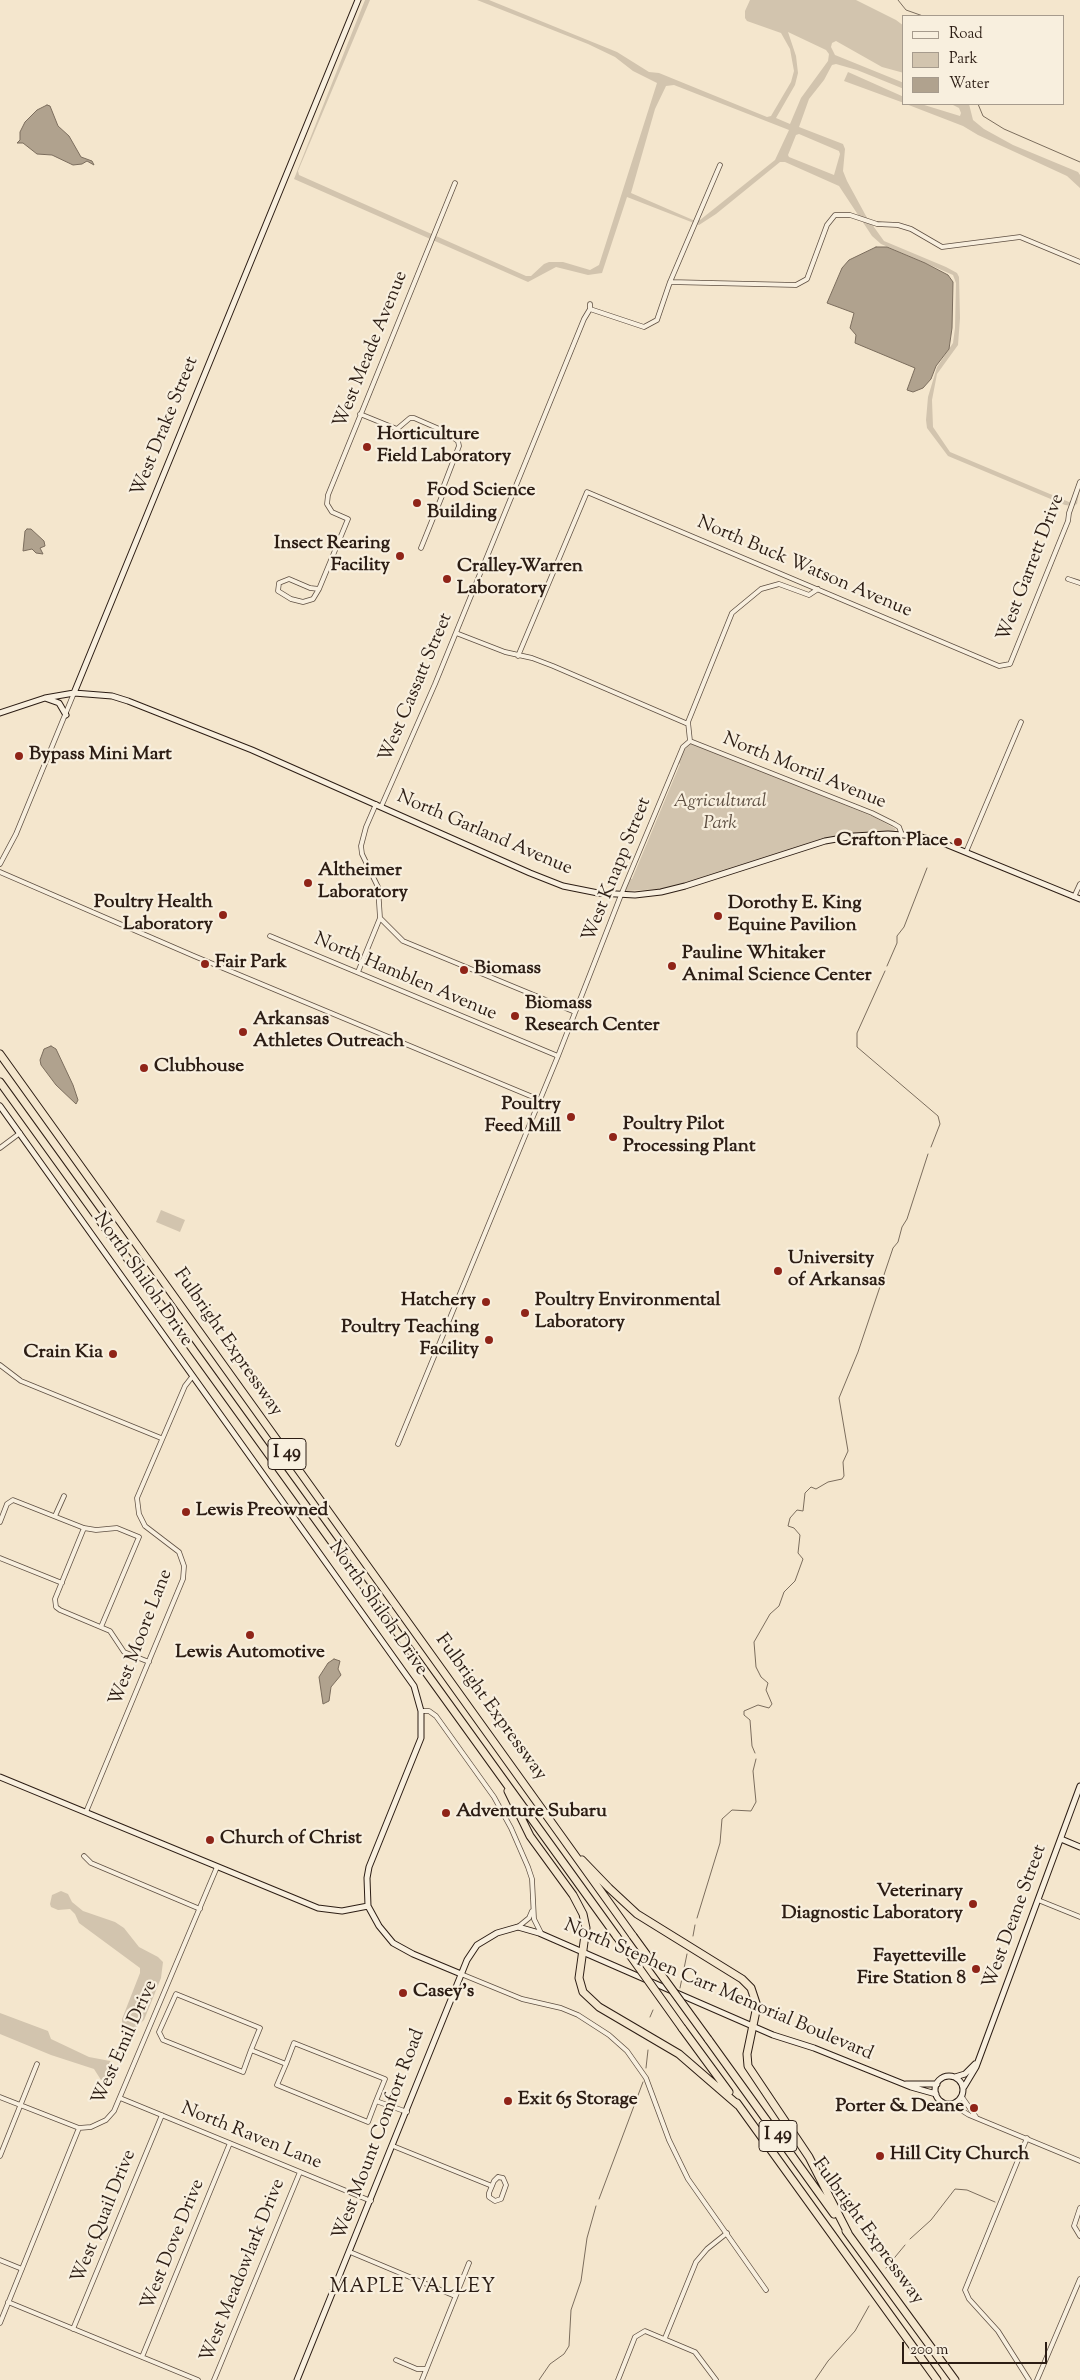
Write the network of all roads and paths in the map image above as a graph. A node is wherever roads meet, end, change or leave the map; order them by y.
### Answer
1 (358, 0) edge
2 (720, 165) dead end
3 (455, 183) dead end
4 (1080, 262) edge
5 (670, 282) junction
6 (590, 304) dead end
7 (590, 309) junction
8 (360, 414) junction
9 (1080, 482) edge
10 (421, 548) dead end
11 (1068, 579) dead end
12 (1080, 583) edge
13 (319, 589) junction
14 (818, 589) junction
15 (456, 633) junction
16 (518, 656) junction
17 (1010, 664) joint
18 (74, 693) junction
19 (44, 698) junction
20 (0, 713) edge
21 (66, 715) junction
22 (1021, 722) dead end
23 (688, 724) junction
24 (690, 741) junction
25 (376, 804) junction
26 (381, 807) junction
27 (902, 835) junction
28 (966, 852) junction
29 (0, 864) edge
30 (0, 872) edge
31 (1080, 884) edge
32 (621, 894) junction
33 (1077, 898) edge
34 (380, 918) junction
35 (270, 936) dead end
36 (358, 972) junction
37 (575, 1012) junction
38 (0, 1054) edge
39 (558, 1056) junction
40 (0, 1082) edge
41 (540, 1100) junction
42 (0, 1106) edge
43 (20, 1133) junction
44 (0, 1148) edge
45 (0, 1365) edge
46 (192, 1377) junction
47 (161, 1438) junction
48 (398, 1444) dead end
49 (64, 1496) dead end
50 (55, 1516) junction
51 (0, 1522) edge
52 (84, 1528) junction
53 (0, 1558) edge
54 (62, 1583) junction
55 (101, 1628) junction
56 (149, 1662) junction
57 (421, 1712) junction
58 (500, 1775) junction
59 (0, 1777) edge
60 (1080, 1786) edge
61 (86, 1812) junction
62 (1060, 1839) junction
63 (1080, 1847) edge
64 (574, 1854) junction
65 (84, 1856) dead end
66 (217, 1867) junction
67 (1038, 1900) junction
68 (368, 1906) junction
69 (200, 1909) junction
70 (533, 1909) junction
71 (1080, 1917) edge
72 (518, 1928) junction
73 (542, 1934) junction
74 (582, 1953) junction
75 (461, 1974) junction
76 (754, 2027) junction
77 (252, 2050) junction
78 (980, 2058) junction
79 (37, 2064) dead end
80 (286, 2064) junction
81 (955, 2077) junction
82 (906, 2084) junction
83 (937, 2084) junction
84 (964, 2087) junction
85 (936, 2094) junction
86 (0, 2097) edge
87 (962, 2097) junction
88 (120, 2098) junction
89 (376, 2101) junction
90 (20, 2105) junction
91 (738, 2105) junction
92 (953, 2105) junction
93 (407, 2112) junction
94 (162, 2115) junction
95 (976, 2117) junction
96 (79, 2128) junction
97 (1027, 2138) junction
98 (230, 2143) junction
99 (394, 2146) junction
100 (0, 2156) edge
101 (1080, 2161) edge
102 (300, 2172) junction
103 (492, 2186) junction
104 (371, 2201) junction
105 (1080, 2208) edge
106 (727, 2233) junction
107 (848, 2233) junction
108 (1080, 2236) edge
109 (350, 2252) junction
110 (0, 2260) edge
111 (469, 2263) dead end
112 (22, 2269) junction
113 (1080, 2279) edge
114 (766, 2290) dead end
115 (455, 2296) junction
116 (8, 2302) junction
117 (0, 2323) edge
118 (73, 2329) junction
119 (665, 2338) junction
120 (142, 2357) junction
121 (396, 2360) dead end
122 (425, 2369) junction
123 (198, 2380) edge
124 (214, 2380) edge
125 (297, 2380) edge
126 (422, 2380) edge
127 (618, 2380) edge
128 (716, 2380) edge
129 (937, 2380) edge
130 (955, 2380) edge
131 (1030, 2380) edge
132 (1037, 2380) edge

1 - 18 street, West Drake Street
2 - 5 street
3 - 8 street, West Meade Avenue
4 - 5 street
5 - 7 street
6 - 7 street, West Cassatt Street
7 - 15 street, West Cassatt Street
8 - 10 street
8 - 13 street, West Meade Avenue
9 - 17 street, West Garrett Drive
11 - 12 street
13 - 13 street
14 - 16 street, North Buck Watson Avenue
14 - 17 street, North Buck Watson Avenue
14 - 23 street
15 - 16 street
15 - 26 street, West Cassatt Street
16 - 23 street
18 - 19 street, North Garland Avenue
18 - 21 street, West Drake Street
18 - 25 street, North Garland Avenue
19 - 20 street, North Garland Avenue
19 - 21 street
21 - 29 street, West Drake Street
22 - 28 street
23 - 24 street
24 - 27 street, North Morril Avenue
24 - 32 street, West Knapp Street
25 - 26 street, North Garland Avenue
25 - 34 street
26 - 32 street, North Garland Avenue
27 - 28 street, North Garland Avenue
27 - 32 street, North Garland Avenue
28 - 33 street, North Garland Avenue
30 - 41 street
31 - 33 street
32 - 37 street, West Knapp Street
34 - 36 street
34 - 37 street
35 - 36 street, North Hamblen Avenue
36 - 39 street, North Hamblen Avenue
37 - 39 street, West Knapp Street
38 - 64 highway, Fulbright Expressway / I 49
39 - 41 street, West Knapp Street
40 - 58 highway, Fulbright Expressway / I 49
41 - 48 street, West Knapp Street
42 - 43 street, North Shiloh Drive
43 - 44 street
43 - 46 street, North Shiloh Drive
45 - 47 street
46 - 47 street, West Moore Lane
46 - 57 street, North Shiloh Drive
47 - 56 street, West Moore Lane
49 - 50 street
50 - 51 street
50 - 52 street
52 - 54 street
52 - 55 street
53 - 54 street
54 - 55 street
55 - 56 street
56 - 61 street, West Moore Lane
57 - 68 street, North Shiloh Drive
57 - 70 street
58 - 74 highway
58 - 91 highway, Fulbright Expressway / I 49, bridge
59 - 61 street
60 - 62 street, West Deane Street
61 - 66 street
62 - 63 street
62 - 67 street, West Deane Street
64 - 76 highway
64 - 107 highway, Fulbright Expressway / I 49, bridge
65 - 69 street
66 - 68 street
66 - 69 street, West Emil Drive
67 - 71 street
67 - 78 street, West Deane Street
68 - 75 street, North Shiloh Drive
69 - 88 street, West Emil Drive
70 - 72 street
70 - 73 street
72 - 73 street, North Stephen Carr Memorial Boulevard
72 - 75 street, West Mount Comfort Road
73 - 74 street, North Stephen Carr Memorial Boulevard
74 - 76 street, North Stephen Carr Memorial Boulevard
74 - 91 highway
75 - 93 street, West Mount Comfort Road
75 - 106 street, North Shiloh Drive
76 - 82 street, North Stephen Carr Memorial Boulevard
76 - 107 highway
77 - 77 street
77 - 80 street
78 - 81 street, West Deane Street
78 - 84 street, West Deane Street
79 - 90 street
80 - 89 street
80 - 89 street
81 - 83 street
81 - 84 street
82 - 83 street, North Stephen Carr Memorial Boulevard
82 - 85 street, North Stephen Carr Memorial Boulevard
83 - 85 street
84 - 87 street
85 - 92 street
86 - 90 street
87 - 92 street
87 - 95 street
88 - 94 street, North Raven Lane
88 - 96 street, West Emil Drive
89 - 93 street
90 - 96 street
90 - 100 street
91 - 129 highway, Fulbright Expressway / I 49
92 - 95 street
93 - 99 street, West Mount Comfort Road
94 - 98 street, North Raven Lane
94 - 118 street, West Quail Drive
95 - 97 street
96 - 112 street
97 - 101 street
97 - 131 street
98 - 102 street, North Raven Lane
98 - 120 street, West Dove Drive
99 - 103 street
99 - 104 street, West Mount Comfort Road
102 - 104 street, North Raven Lane
102 - 124 street, West Meadowlark Drive
103 - 103 street
104 - 109 street, West Mount Comfort Road
105 - 108 street
106 - 114 street, North Shiloh Drive
106 - 119 street
107 - 130 highway, Fulbright Expressway / I 49
109 - 115 street
109 - 125 street, West Mount Comfort Road
110 - 112 street
111 - 115 street
112 - 116 street
113 - 132 street
115 - 122 street
116 - 117 street
116 - 118 street
118 - 120 street
119 - 127 street
119 - 128 street
120 - 123 street
121 - 122 street
122 - 126 street

